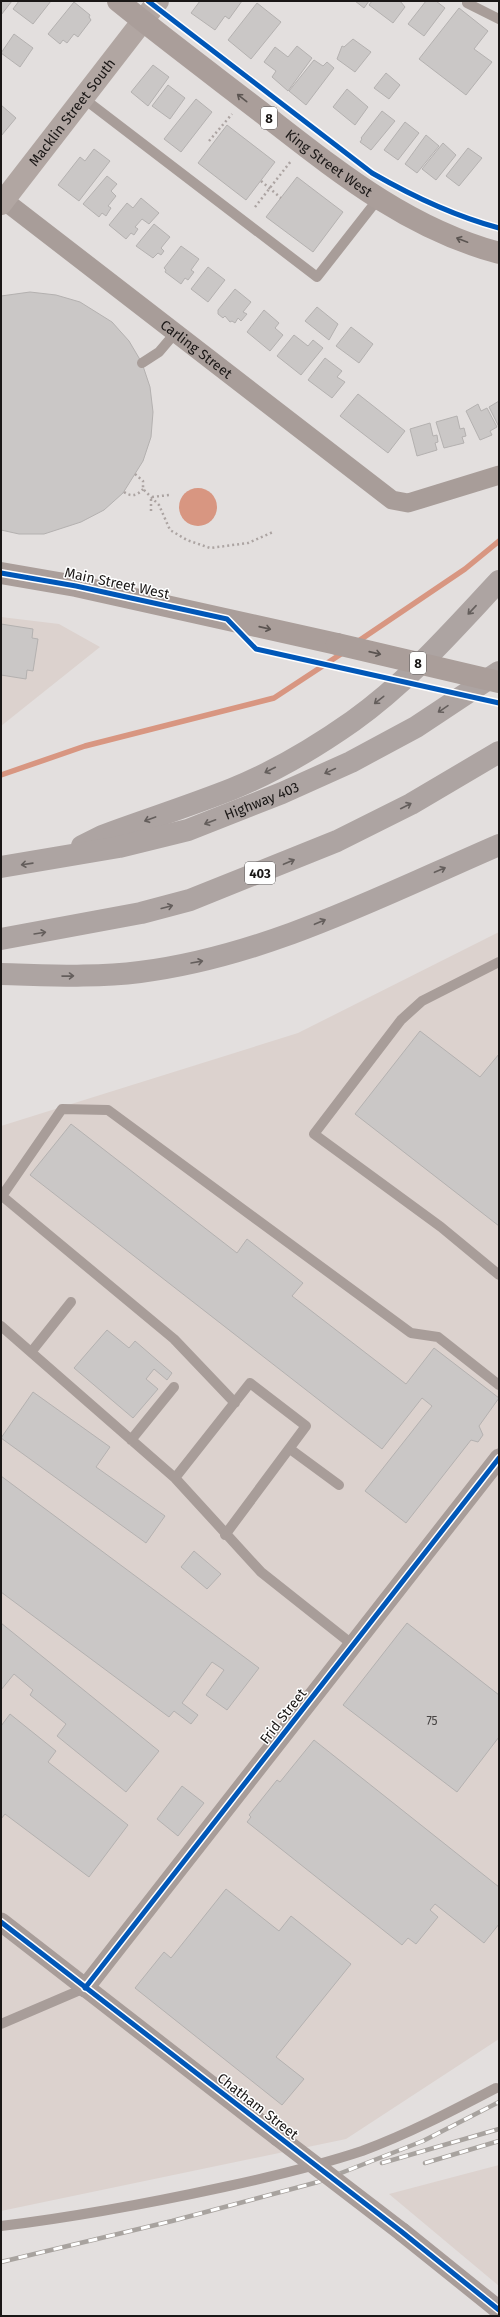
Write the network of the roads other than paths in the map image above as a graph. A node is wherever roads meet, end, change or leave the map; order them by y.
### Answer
1 (118, 1) edge
2 (158, 1) edge
3 (468, 1) edge
4 (499, 19) edge
5 (142, 21) junction
6 (83, 98) junction
7 (378, 199) junction
8 (2, 201) edge
9 (499, 253) edge
10 (176, 332) junction
11 (142, 363) dead end
12 (499, 475) edge
13 (1, 573) edge
14 (499, 581) edge
15 (499, 672) edge
16 (499, 682) edge
17 (499, 752) edge
18 (499, 845) edge
19 (52, 860) junction
20 (1, 867) edge
21 (1, 939) edge
22 (499, 962) edge
23 (1, 974) edge
24 (499, 1275) edge
25 (71, 1302) dead end
26 (1, 1326) edge
27 (32, 1351) junction
28 (499, 1385) edge
29 (174, 1387) dead end
30 (235, 1403) junction
31 (131, 1440) junction
32 (290, 1449) junction
33 (499, 1458) edge
34 (175, 1478) junction
35 (339, 1485) dead end
36 (225, 1536) junction
37 (353, 1645) junction
38 (1, 1922) edge
39 (85, 1988) junction
40 (1, 2024) edge
41 (496, 2088) dead end
42 (1, 2226) edge
43 (499, 2310) edge

1 - 5 main road, King Street West / 8
2 - 5 street, Macklin Street South
3 - 4 lane
5 - 6 street, Macklin Street South
7 -> 5 main road, King Street West / 8
6 - 7 lane
6 - 8 street, Macklin Street South
9 -> 7 main road, King Street West / 8
8 - 10 street, Carling Street
10 - 11 lane
10 - 12 street, Carling Street
13 -> 16 main road, Main Street West / 8, bridge
14 -> 19 highway
15 -> 19 highway, Highway 403
21 -> 17 highway, 403
23 -> 18 highway
19 -> 20 highway, Highway 403
22 - 24 lane
25 - 27 lane
26 - 27 lane
27 - 31 lane
28 - 30 lane
29 - 31 lane
30 - 32 lane
30 - 34 lane
31 - 34 lane
32 - 35 lane
32 - 36 lane
33 - 37 street, Frid Street
34 - 36 lane
36 - 37 lane
37 - 39 street, Frid Street
38 - 39 street, Chatham Street
39 - 40 lane
39 - 43 street, Chatham Street, bridge
41 - 42 lane

